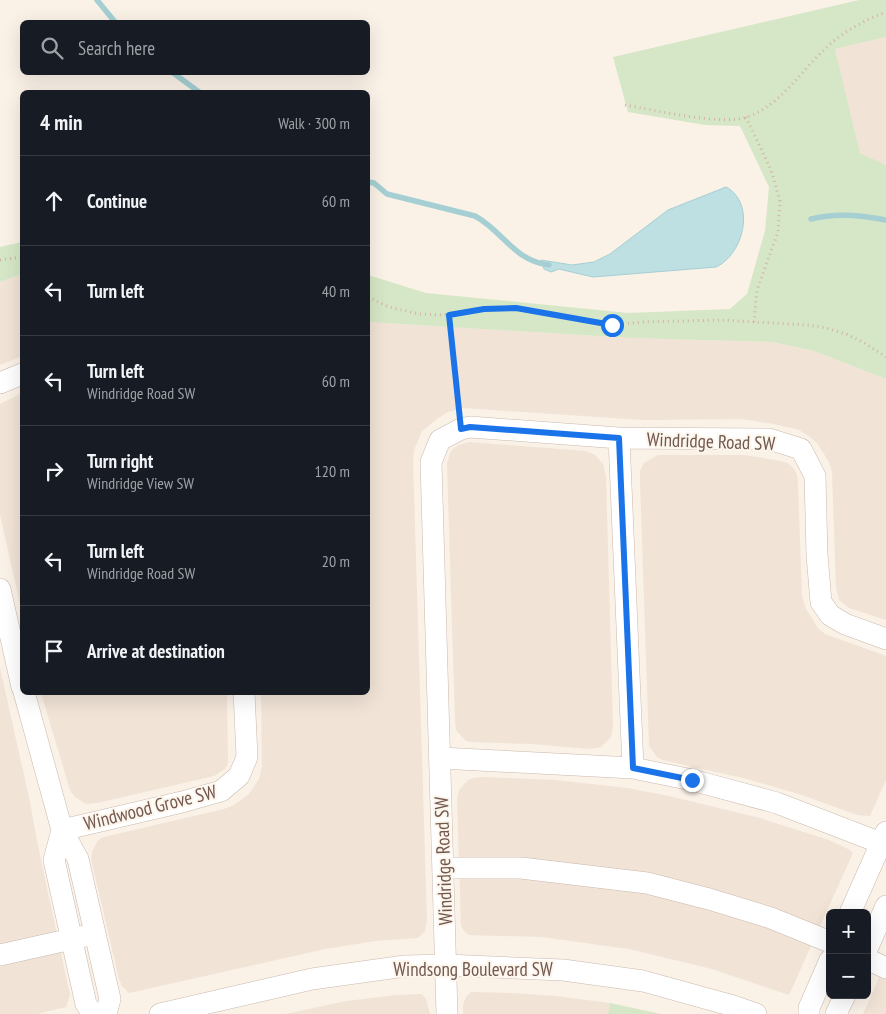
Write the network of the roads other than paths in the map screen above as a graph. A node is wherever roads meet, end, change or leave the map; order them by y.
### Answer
1 (20, 375) edge
2 (0, 383) edge
3 (619, 438) junction
4 (0, 589) edge
5 (886, 639) edge
6 (20, 677) edge
7 (25, 695) edge
8 (244, 695) edge
9 (440, 758) junction
10 (633, 768) junction
11 (62, 830) junction
12 (884, 840) edge
13 (443, 868) junction
14 (886, 906) edge
15 (852, 909) edge
16 (95, 934) junction
17 (72, 938) junction
18 (826, 940) edge
19 (871, 940) edge
20 (0, 955) edge
21 (871, 961) edge
22 (446, 965) junction
23 (886, 968) edge
24 (826, 969) edge
25 (843, 999) edge
26 (93, 1014) edge
27 (106, 1014) edge
28 (160, 1014) edge
29 (447, 1014) edge
30 (756, 1014) edge
31 (809, 1014) edge
32 (836, 1014) edge

1 - 2 street
3 - 5 street, Windridge Road SW
3 - 9 street, Windridge Road SW
3 - 10 street
4 - 6 street
7 - 11 street, Windwood Grove SW
8 - 11 street, Windwood Grove SW
9 - 10 street
9 - 13 street, Windridge Road SW
10 - 12 street
11 - 16 street, Windwood Grove SW
11 - 17 street, Windwood Grove SW
12 - 15 street
13 - 18 street
13 - 22 street, Windridge Road SW
14 - 19 street
16 - 17 street
16 - 27 street, Windwood Grove SW
17 - 20 street
17 - 26 street, Windwood Grove SW
21 - 23 street
22 - 28 street, Windsong Boulevard SW
22 - 29 street, Windridge Road SW
22 - 30 street, Windsong Boulevard SW
24 - 31 street
25 - 32 street

